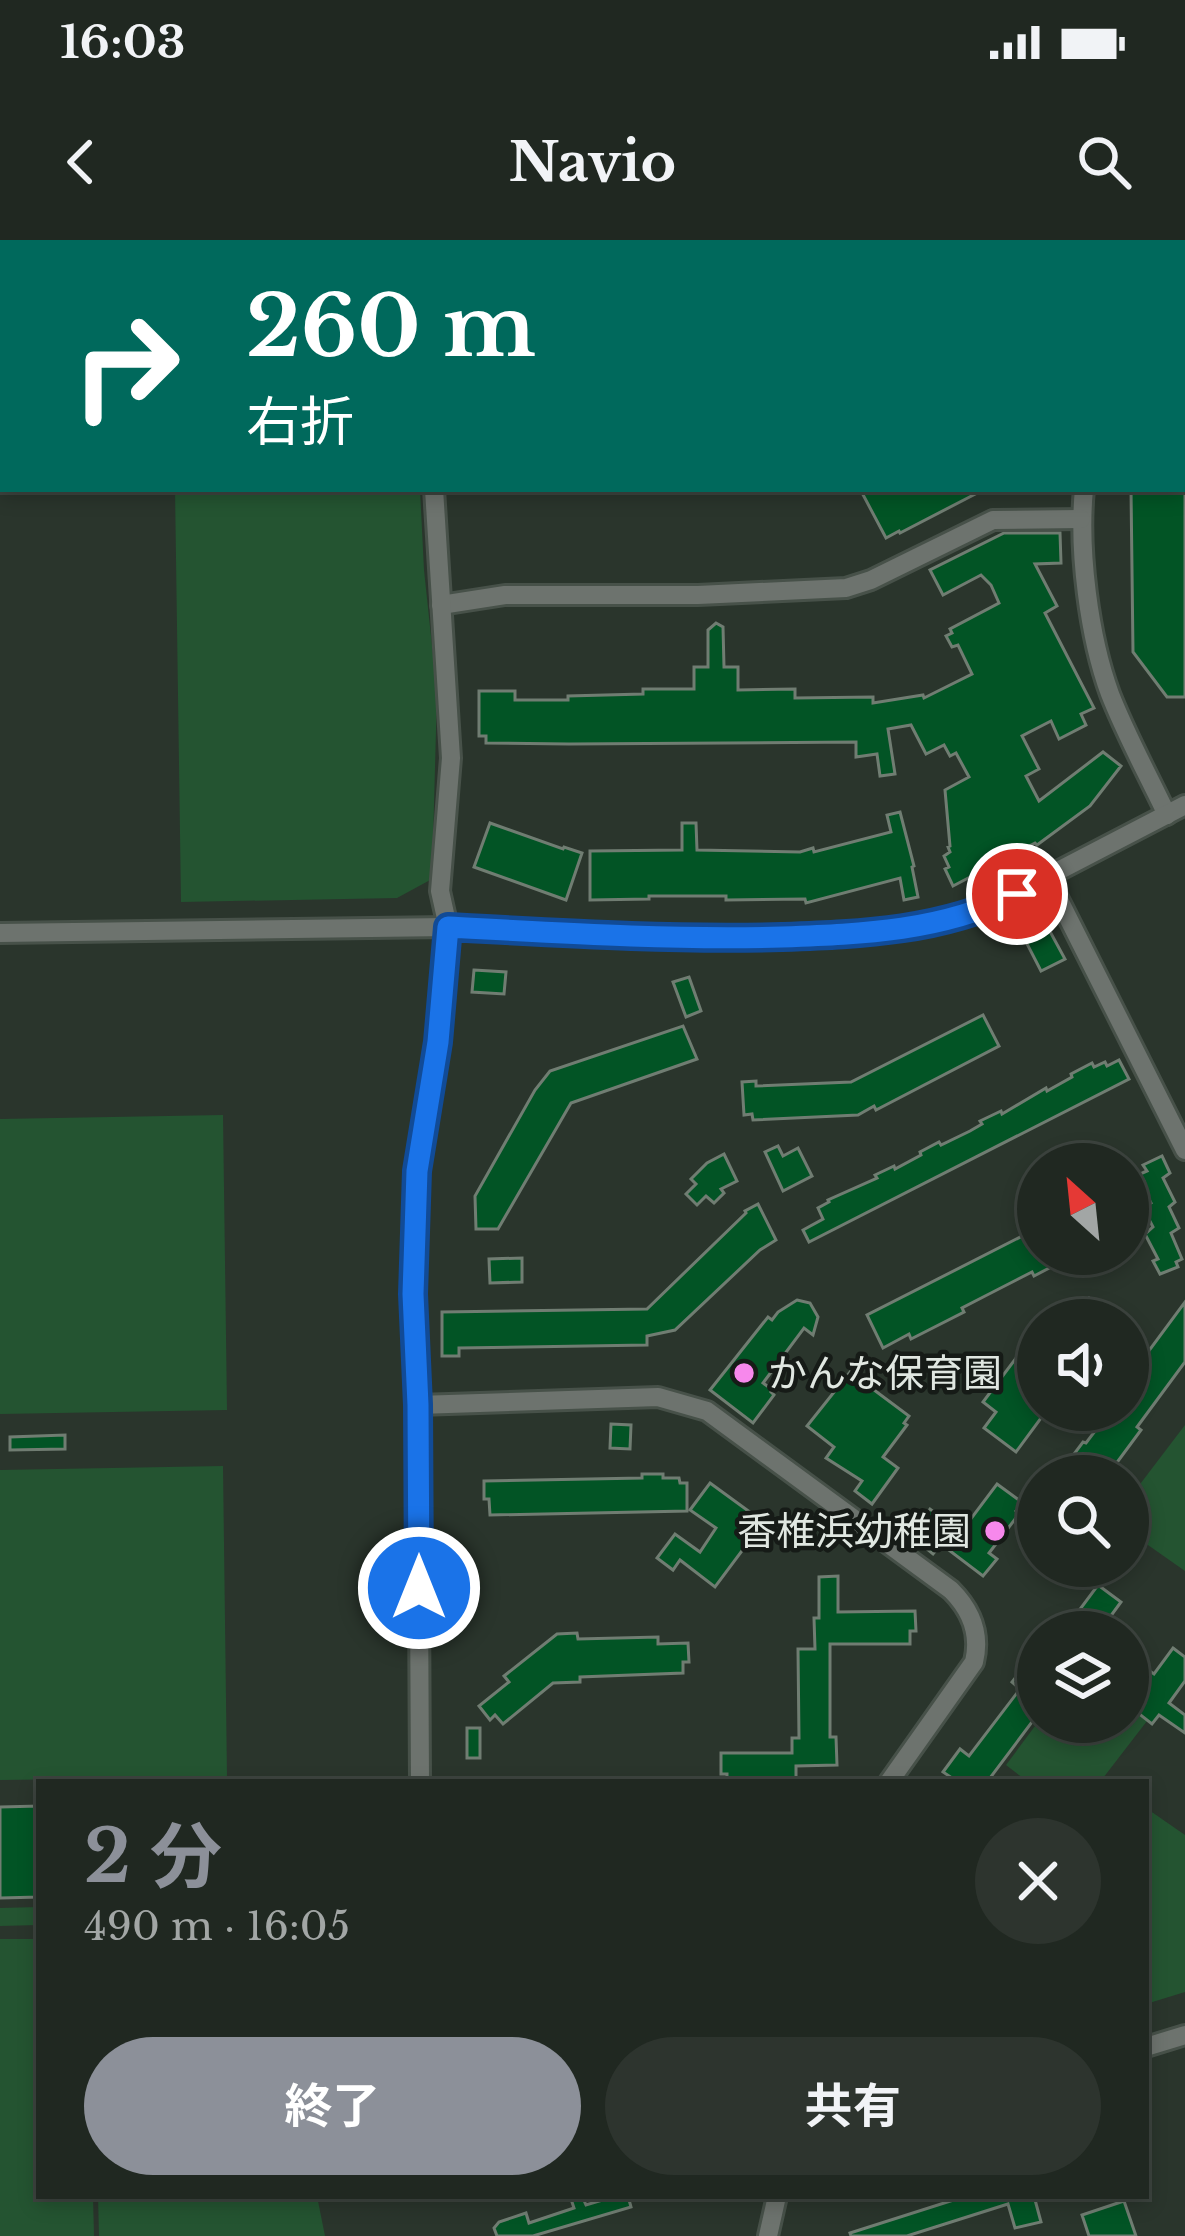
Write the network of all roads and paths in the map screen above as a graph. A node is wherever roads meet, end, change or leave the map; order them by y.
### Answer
1 (434, 492) edge
2 (1084, 492) edge
3 (1081, 519) junction
4 (441, 605) junction
5 (1185, 805) edge
6 (1167, 814) junction
7 (1048, 878) junction
8 (448, 927) junction
9 (0, 933) edge
10 (1185, 1150) edge
11 (418, 1405) junction
12 (420, 1779) edge
13 (891, 1779) edge
14 (1185, 2035) edge
15 (1149, 2046) edge
16 (776, 2199) edge
17 (768, 2236) edge

1 - 4 street
2 - 3 street
3 - 4 street
3 - 6 street
4 - 8 street
5 - 6 street
6 - 7 street
7 - 8 street
7 - 10 street
8 - 9 street
8 - 11 street
11 - 12 street
11 - 13 street
14 - 15 street
16 - 17 street

